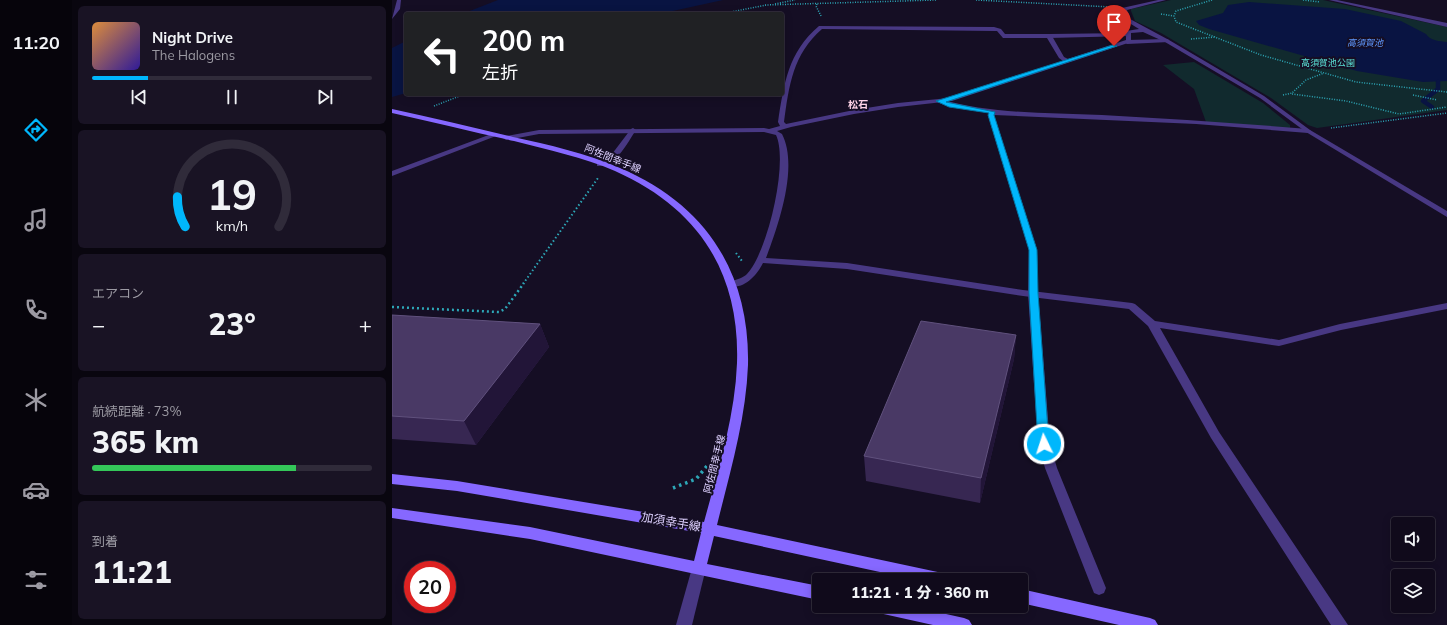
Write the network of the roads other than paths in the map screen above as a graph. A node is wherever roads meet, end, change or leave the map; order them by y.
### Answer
1 (399, 0) edge
2 (1164, 0) edge
3 (1331, 0) edge
4 (392, 18) edge
5 (1447, 25) edge
6 (1144, 30) junction
7 (1128, 35) junction
8 (1048, 36) junction
9 (1167, 41) junction
10 (1127, 42) junction
11 (1067, 61) junction
12 (938, 101) junction
13 (395, 111) edge
14 (992, 112) junction
15 (784, 126) junction
16 (633, 130) junction
17 (771, 131) junction
18 (1308, 131) junction
19 (494, 135) junction
20 (506, 138) junction
21 (600, 164) junction
22 (392, 174) edge
23 (1447, 215) edge
24 (762, 260) junction
25 (732, 284) junction
26 (1034, 293) junction
27 (1447, 306) edge
28 (1152, 324) junction
29 (392, 479) edge
30 (392, 513) edge
31 (709, 529) junction
32 (698, 568) junction
33 (914, 573) edge
34 (1099, 588) dead end
35 (812, 592) edge
36 (1028, 598) edge
37 (910, 613) edge
38 (684, 625) edge
39 (964, 625) edge
40 (1150, 625) edge
41 (1340, 625) edge

1 - 4 street
2 - 6 street
3 - 5 street
6 - 7 street
6 - 9 street
7 - 8 street
7 - 10 street
8 - 11 street
8 - 15 street
9 - 10 street
9 - 18 street
10 - 11 street
11 - 12 street
12 - 14 street
12 - 15 street
13 - 19 main road, 阿佐間幸手線
14 - 18 street
14 - 26 street
15 - 17 street
16 - 17 street
16 - 20 street
16 - 21 street
17 - 24 street
18 - 23 street
19 - 20 main road, 阿佐間幸手線
19 - 22 street
20 - 21 main road, 阿佐間幸手線
21 - 25 main road, 阿佐間幸手線
24 - 25 street
24 - 26 street
25 - 31 main road, 阿佐間幸手線
26 - 28 street
26 - 34 street
27 - 28 street
28 - 41 street
29 - 31 main road, 加須幸手線
30 - 32 main road
31 - 32 main road, 阿佐間幸手線
31 - 33 main road, 加須幸手線
32 - 35 main road
32 - 38 street
36 - 40 main road
37 - 39 main road

